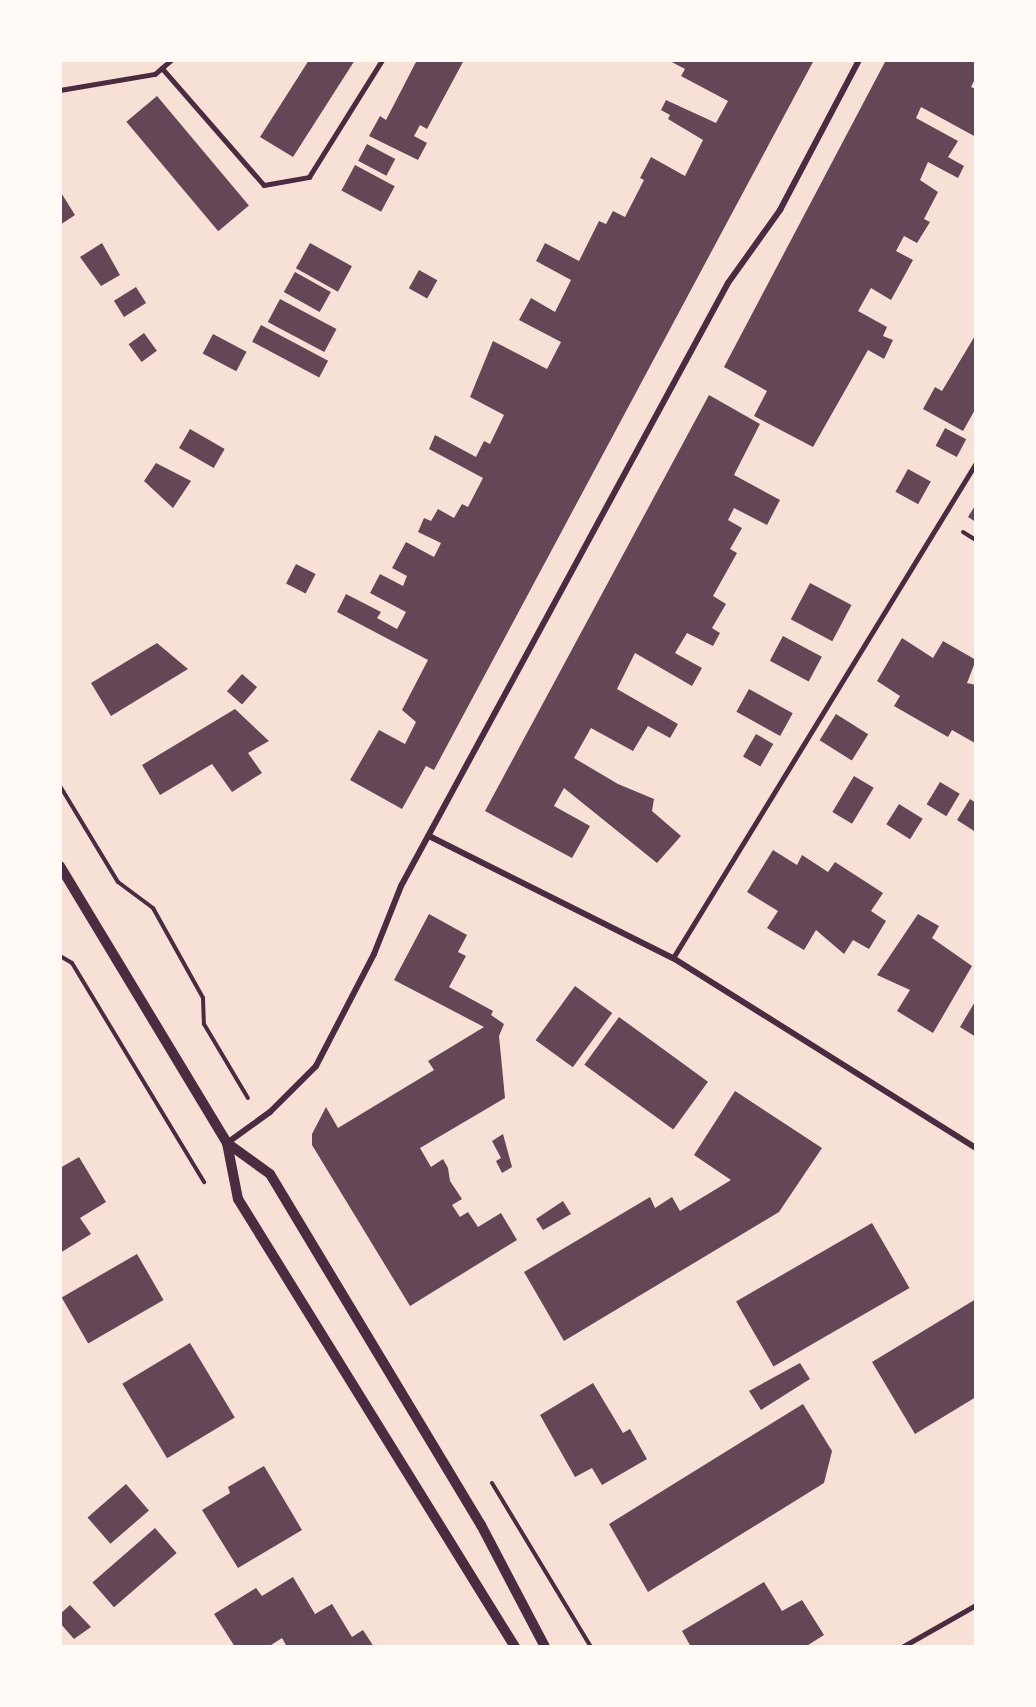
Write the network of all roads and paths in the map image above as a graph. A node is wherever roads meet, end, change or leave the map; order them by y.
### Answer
1 (171, 60) edge
2 (382, 60) edge
3 (859, 60) edge
4 (162, 68) junction
5 (60, 90) edge
6 (976, 463) edge
7 (429, 836) junction
8 (60, 866) edge
9 (673, 958) junction
10 (227, 1143) junction
11 (976, 1148) edge
12 (976, 1605) edge
13 (516, 1647) edge
14 (545, 1647) edge
15 (902, 1647) edge

1 - 4 lane
2 - 4 lane
3 - 7 street
4 - 5 lane
6 - 9 lane
7 - 9 street
7 - 10 street
8 - 10 street
9 - 11 street
10 - 13 street
10 - 14 street
12 - 15 lane

